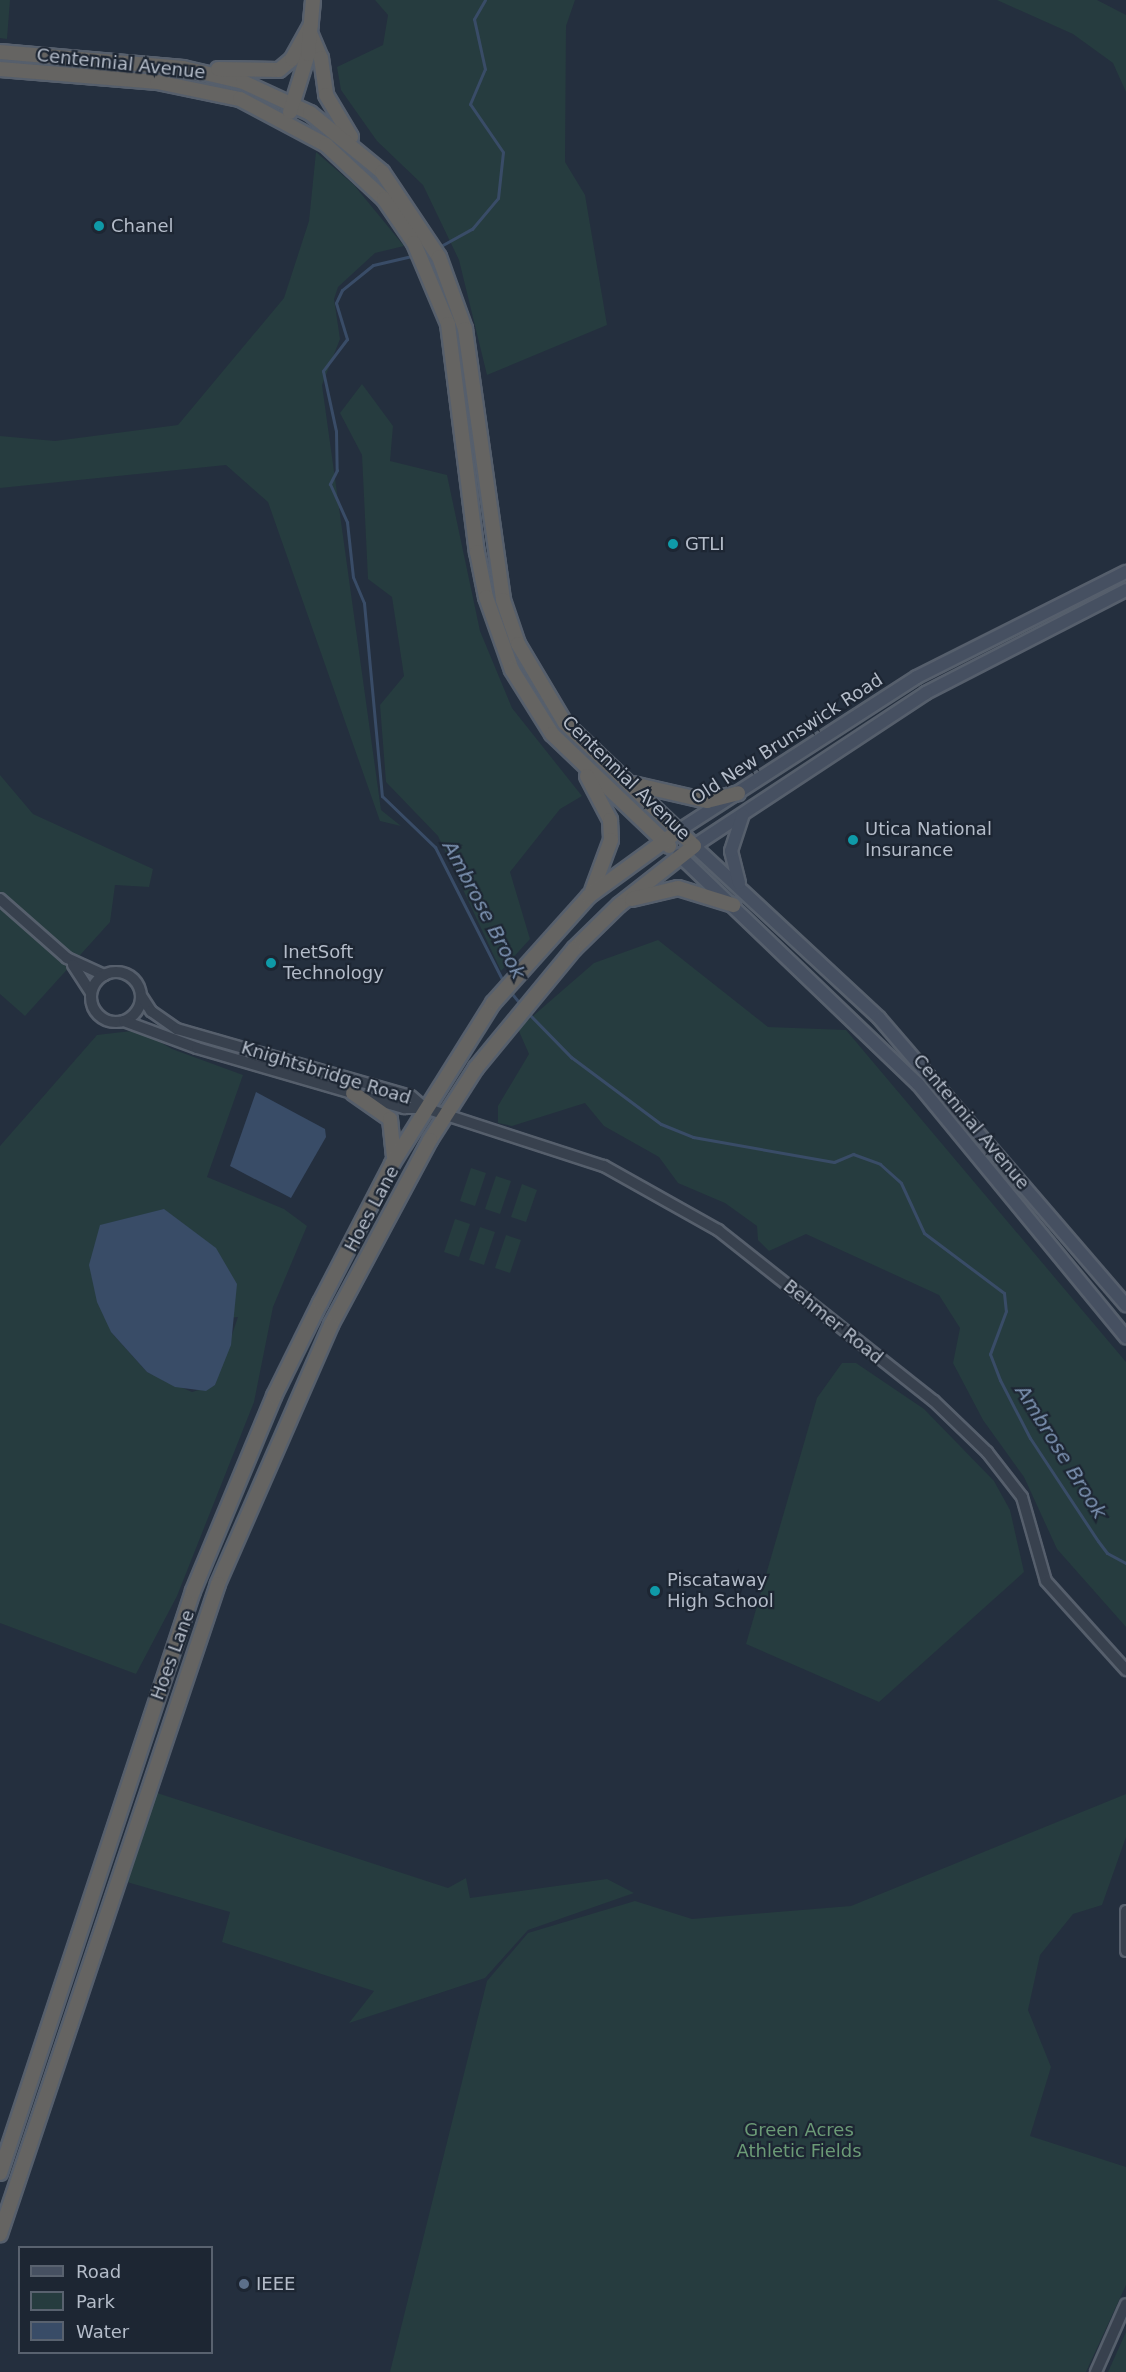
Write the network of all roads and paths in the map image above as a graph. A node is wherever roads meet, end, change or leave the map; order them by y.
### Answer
1 (313, 0) edge
2 (311, 30) junction
3 (0, 52) edge
4 (0, 69) edge
5 (192, 69) junction
6 (293, 104) junction
7 (286, 119) junction
8 (361, 151) junction
9 (1126, 572) edge
10 (1126, 590) edge
11 (578, 761) junction
12 (623, 780) junction
13 (738, 793) junction
14 (744, 813) junction
15 (678, 831) junction
16 (663, 841) junction
17 (694, 846) junction
18 (679, 855) junction
19 (746, 894) junction
20 (589, 896) junction
21 (0, 898) edge
22 (619, 905) junction
23 (733, 905) junction
24 (67, 958) junction
25 (104, 975) junction
26 (91, 993) junction
27 (142, 997) junction
28 (124, 1021) junction
29 (353, 1093) junction
30 (425, 1108) junction
31 (446, 1115) junction
32 (392, 1164) junction
33 (1126, 1305) edge
34 (1126, 1336) edge
35 (1126, 1670) edge
36 (1126, 1911) edge
37 (1126, 1951) edge
38 (0, 2173) edge
39 (0, 2234) edge
40 (1126, 2304) edge
41 (1096, 2372) edge

1 - 2 highway
2 - 5 highway
2 - 6 highway
2 - 8 highway
3 - 5 highway, Centennial Avenue
4 - 7 highway, Centennial Avenue
5 - 6 highway, Centennial Avenue
6 - 7 highway
6 - 8 highway, Centennial Avenue
7 - 11 highway, Centennial Avenue
8 - 12 highway, Centennial Avenue
9 - 13 main road, Old New Brunswick Road
10 - 14 main road, Old New Brunswick Road
11 - 16 highway, Centennial Avenue
11 - 20 highway
12 - 13 highway
12 - 15 highway, Centennial Avenue
13 - 15 main road, Old New Brunswick Road
14 - 17 main road, Old New Brunswick Road
14 - 19 main road
15 - 16 highway, Old New Brunswick Road
15 - 17 highway, Centennial Avenue
16 - 18 highway, Centennial Avenue
16 - 20 highway, Old New Brunswick Road
17 - 18 highway, Old New Brunswick Road
17 - 19 main road, Centennial Avenue
18 - 22 highway, Old New Brunswick Road
18 - 23 main road, Centennial Avenue
19 - 33 main road, Centennial Avenue
20 - 30 highway, Old New Brunswick Road
21 - 24 street
22 - 23 highway
22 - 31 highway, Old New Brunswick Road
23 - 34 main road, Centennial Avenue
24 - 25 street
24 - 26 street
25 - 26 street
25 - 27 street
26 - 28 street
27 - 28 street
27 - 30 street, Knightsbridge Road
28 - 29 street, Knightsbridge Road
29 - 30 street, Knightsbridge Road
29 - 32 highway
30 - 31 street, Behmer Road
30 - 32 highway, Hoes Lane
31 - 35 street, Behmer Road
31 - 39 highway, Hoes Lane
32 - 38 highway, Hoes Lane
36 - 37 street
40 - 41 street

